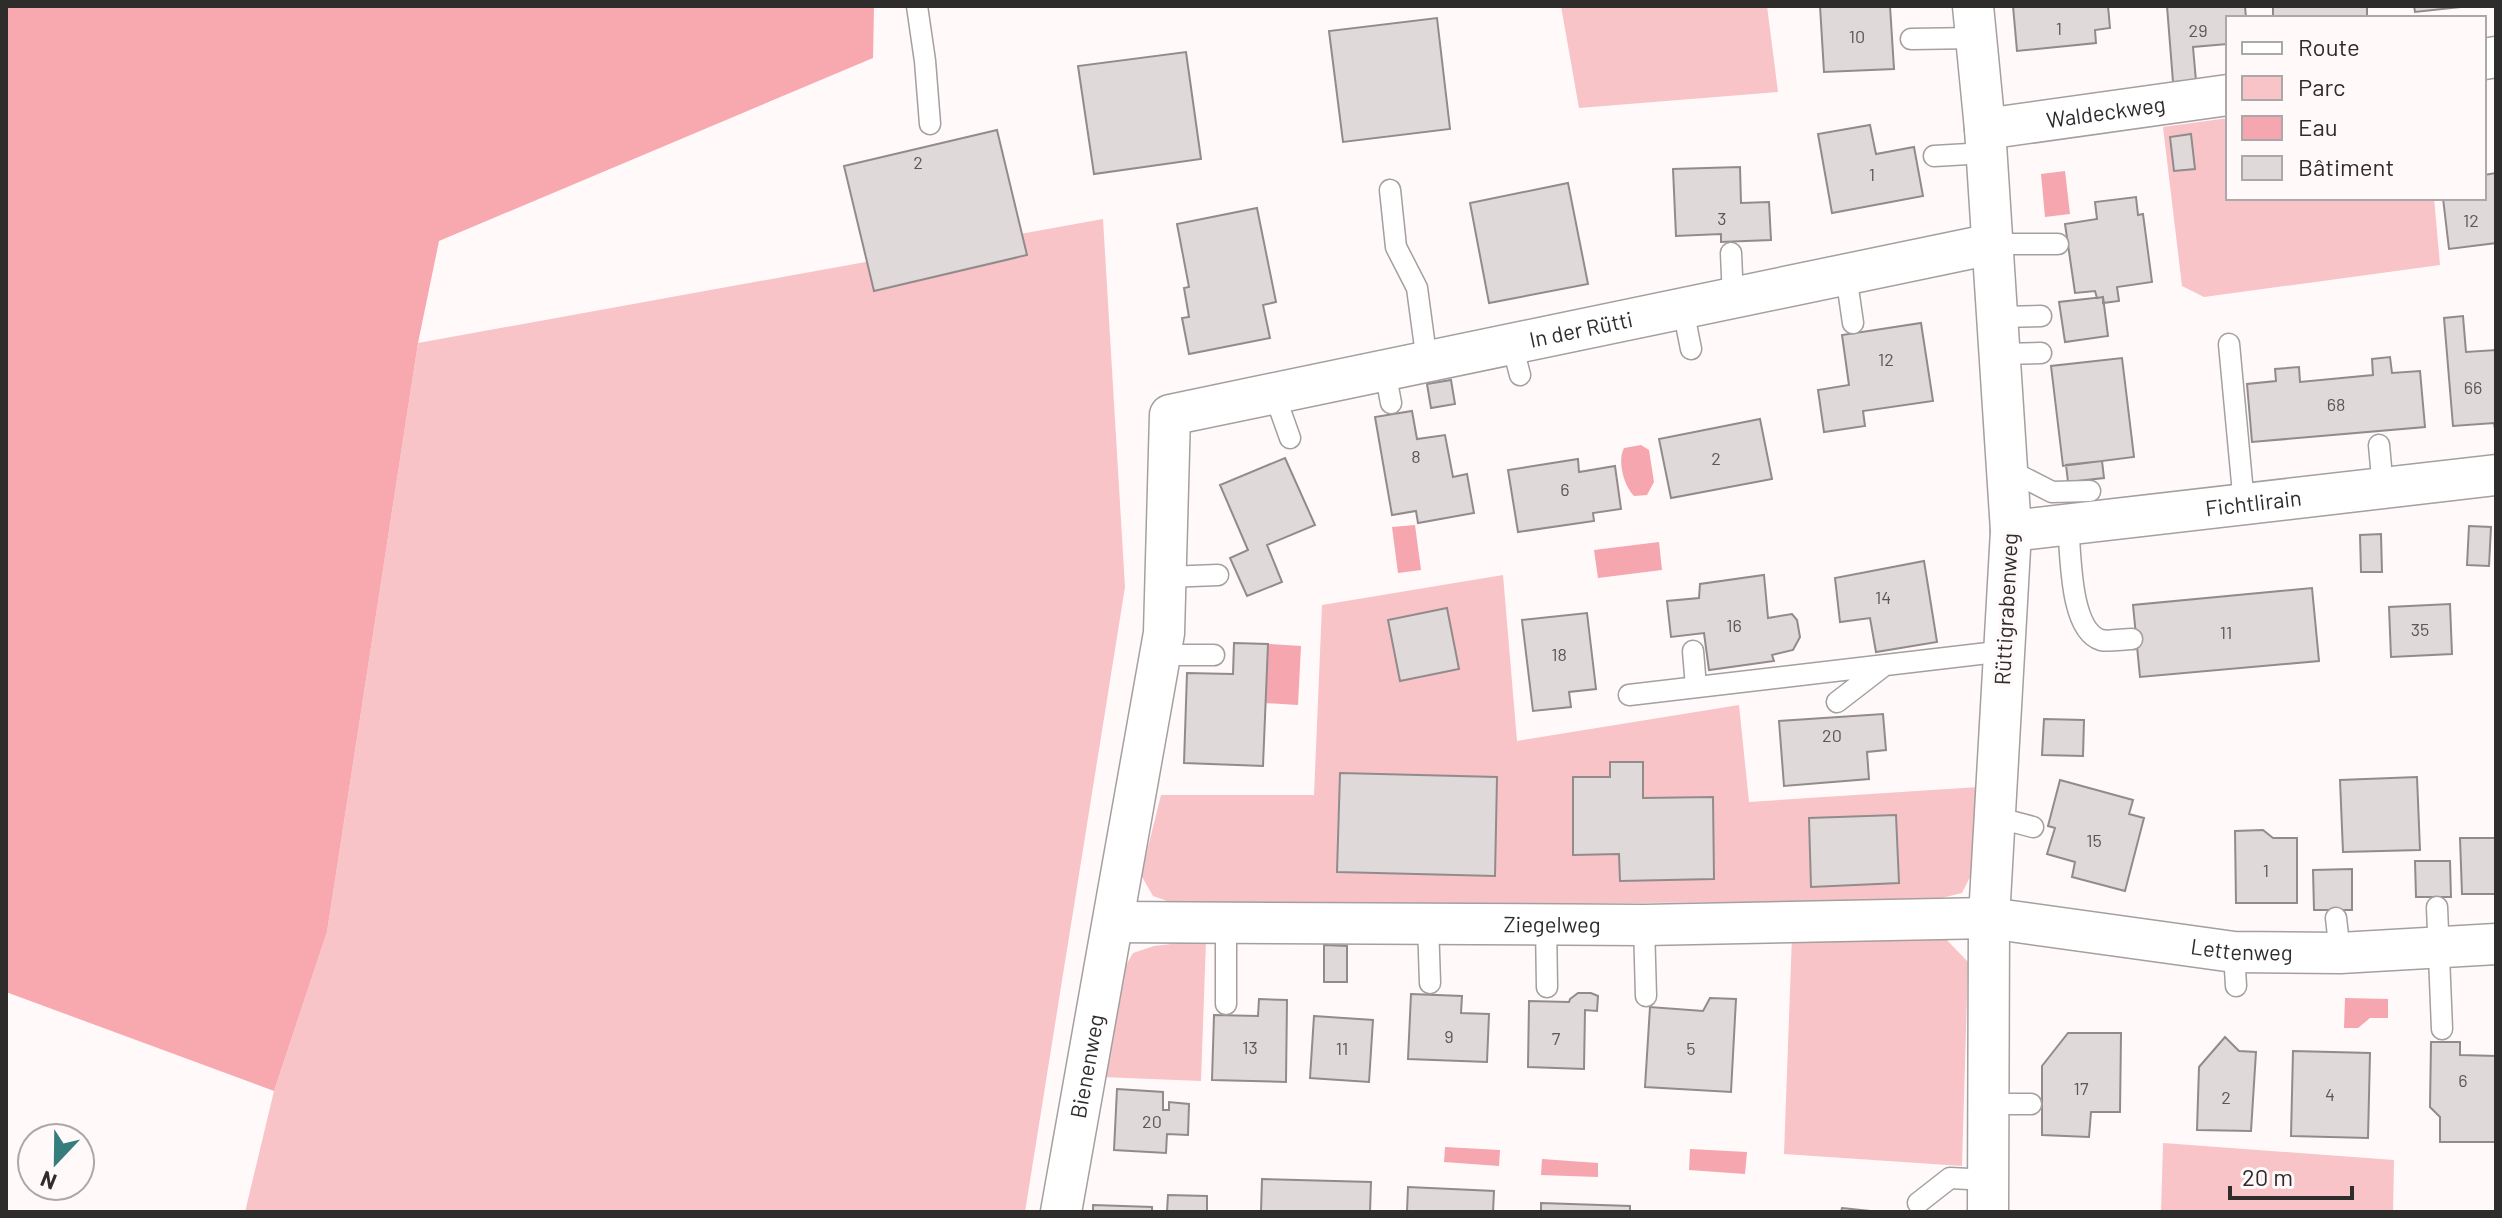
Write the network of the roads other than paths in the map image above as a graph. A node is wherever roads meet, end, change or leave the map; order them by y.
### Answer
1 (917, 6) edge
2 (1975, 22) edge
3 (1911, 39) dead end
4 (2226, 95) edge
5 (930, 124) dead end
6 (1985, 141) junction
7 (1934, 156) dead end
8 (1390, 190) dead end
9 (1992, 244) junction
10 (2058, 244) dead end
11 (1731, 253) dead end
12 (1846, 275) junction
13 (1733, 299) junction
14 (1683, 309) junction
15 (2041, 316) dead end
16 (1853, 323) dead end
17 (1998, 336) junction
18 (2229, 344) dead end
19 (1691, 349) dead end
20 (2041, 353) dead end
21 (1427, 362) junction
22 (1274, 393) junction
23 (1170, 415) joint
24 (1290, 438) dead end
25 (2379, 445) dead end
26 (2007, 469) junction
27 (2496, 475) edge
28 (2383, 489) junction
29 (2090, 491) dead end
30 (2244, 504) junction
31 (2068, 525) junction
32 (2011, 531) junction
33 (1218, 575) dead end
34 (1166, 577) junction
35 (2132, 639) dead end
36 (1693, 651) dead end
37 (2005, 651) junction
38 (1160, 655) junction
39 (1214, 655) dead end
40 (1885, 665) junction
41 (1696, 687) junction
42 (1629, 695) dead end
43 (1837, 702) dead end
44 (2437, 907) dead end
45 (1989, 918) junction
46 (1114, 922) junction
47 (1226, 922) junction
48 (1428, 923) junction
49 (1546, 924) junction
50 (1644, 925) junction
51 (2496, 944) edge
52 (2438, 948) junction
53 (1430, 983) dead end
54 (1547, 987) dead end
55 (1646, 996) dead end
56 (1226, 1004) dead end
57 (2442, 1029) dead end
58 (1989, 1104) junction
59 (2031, 1104) dead end
60 (1988, 1196) edge
61 (1918, 1203) dead end
62 (1061, 1212) edge

1 - 5 lane
2 - 3 lane
2 - 6 street, Rüttigrabenweg
4 - 6 street, Waldeckweg
6 - 7 lane
6 - 9 street, Rüttigrabenweg
8 - 21 lane
9 - 10 lane
9 - 12 street, In der Rütti
9 - 17 street, Rüttigrabenweg
11 - 13 lane
12 - 13 street, In der Rütti
12 - 16 lane
13 - 14 street, In der Rütti
14 - 19 lane
14 - 21 street, In der Rütti
15 - 17 lane
17 - 20 lane
17 - 26 street, Rüttigrabenweg
18 - 30 lane
21 - 22 street, In der Rütti
22 - 23 street, In der Rütti
22 - 24 lane
23 - 34 street, Bienenweg
25 - 28 lane
26 - 29 lane
26 - 32 street, Rüttigrabenweg
27 - 28 street, Fichtlirain
28 - 30 street, Fichtlirain
30 - 31 street, Fichtlirain
31 - 32 street, Fichtlirain
31 - 35 lane
32 - 37 street, Rüttigrabenweg
33 - 34 lane
34 - 38 street, Bienenweg
36 - 41 lane
37 - 40 lane
37 - 45 street, Rüttigrabenweg
38 - 39 lane
38 - 46 street, Bienenweg
40 - 41 lane
40 - 43 lane
41 - 42 lane
44 - 52 lane
45 - 50 street, Ziegelweg
45 - 52 street, Lettenweg
45 - 58 street, Rüttigrabenweg
46 - 47 street, Ziegelweg
46 - 62 street, Bienenweg
47 - 48 street, Ziegelweg
47 - 56 lane
48 - 49 street, Ziegelweg
48 - 53 lane
49 - 50 street, Ziegelweg
49 - 54 lane
50 - 55 lane
51 - 52 street, Lettenweg
52 - 57 lane
58 - 59 lane
58 - 60 street, Rüttigrabenweg
60 - 61 lane

